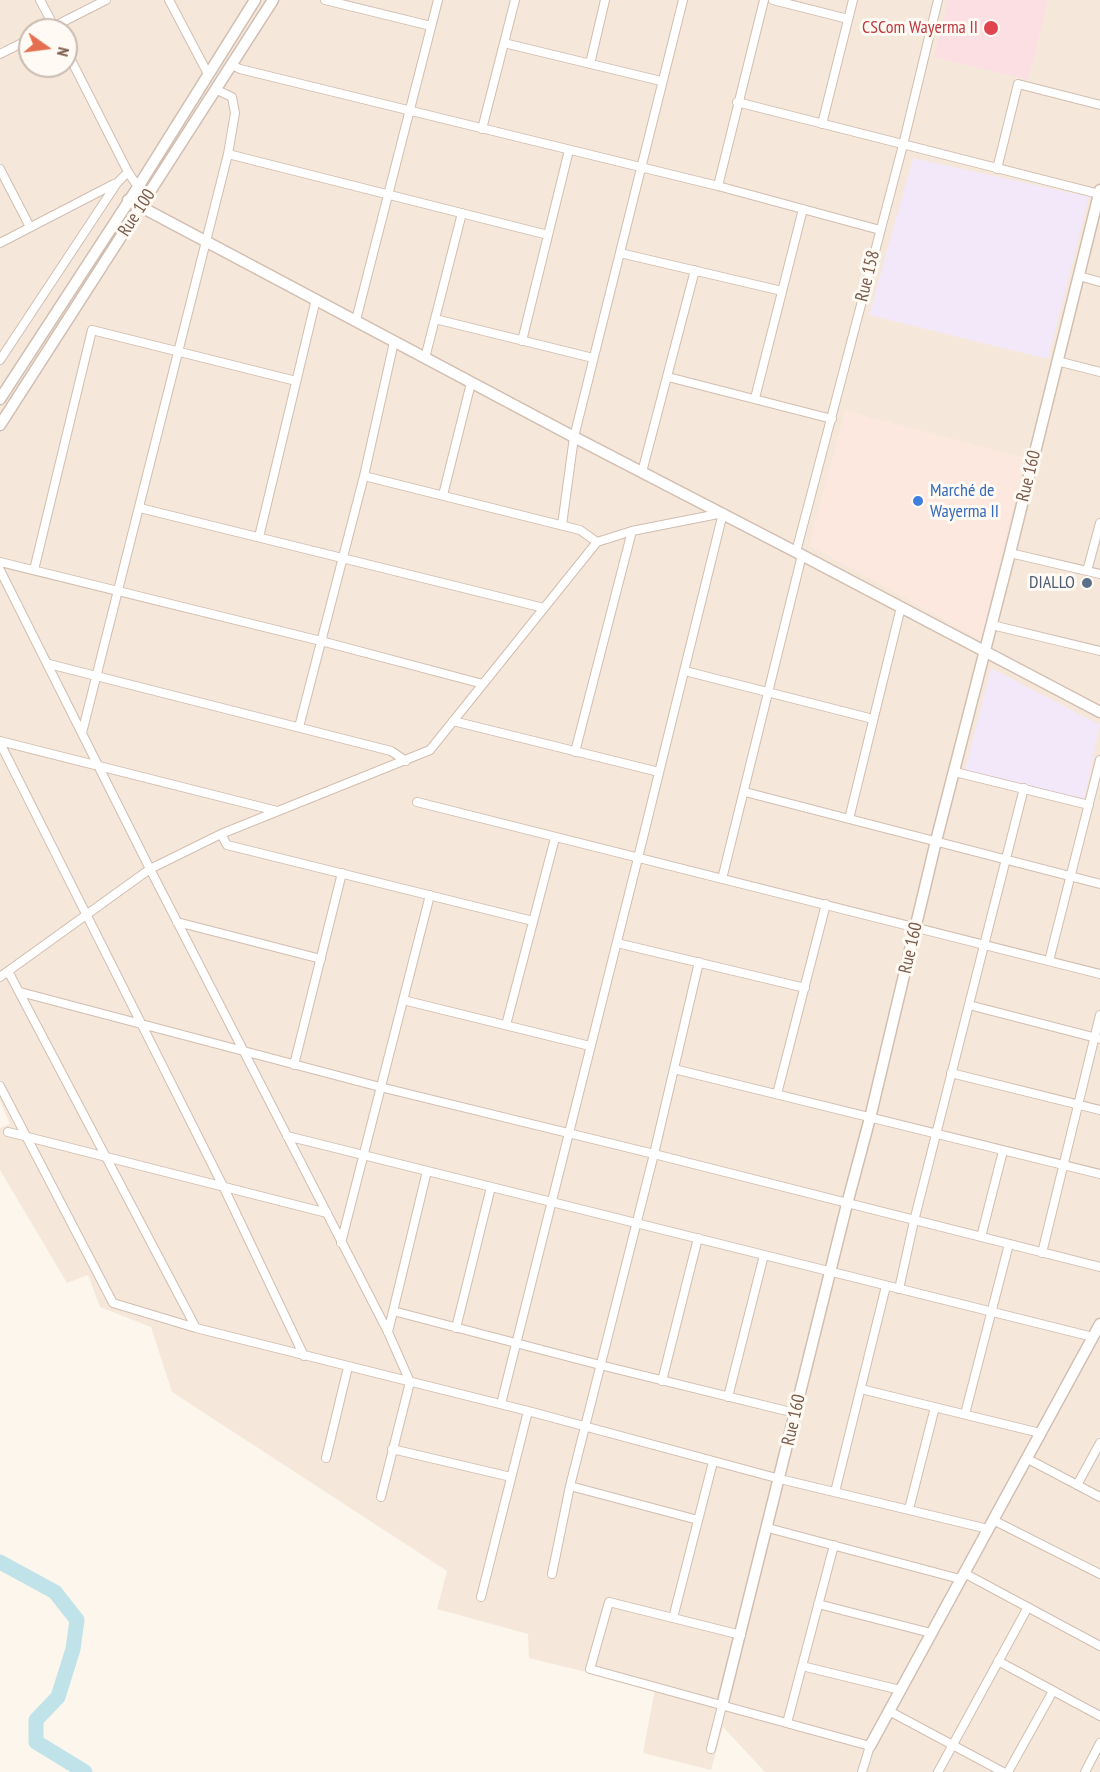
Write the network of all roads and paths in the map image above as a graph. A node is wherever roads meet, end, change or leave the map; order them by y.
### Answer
1 (40, 0) edge
2 (106, 0) edge
3 (169, 0) edge
4 (255, 0) edge
5 (273, 0) edge
6 (325, 0) edge
7 (438, 0) edge
8 (515, 0) edge
9 (605, 0) edge
10 (683, 0) edge
11 (764, 0) edge
12 (773, 0) edge
13 (853, 0) edge
14 (938, 0) edge
15 (358, 4) edge
16 (47, 18) edge
17 (72, 18) edge
18 (848, 19) junction
19 (431, 26) junction
20 (504, 43) junction
21 (18, 45) edge
22 (0, 54) edge
23 (590, 64) junction
24 (232, 65) junction
25 (78, 74) edge
26 (208, 74) junction
27 (661, 81) junction
28 (216, 90) junction
29 (737, 102) junction
30 (1100, 105) edge
31 (410, 111) junction
32 (822, 124) junction
33 (483, 129) junction
34 (903, 145) junction
35 (569, 150) junction
36 (228, 154) junction
37 (640, 168) junction
38 (997, 168) junction
39 (0, 169) edge
40 (128, 172) junction
41 (117, 183) junction
42 (718, 186) junction
43 (138, 187) junction
44 (1100, 192) edge
45 (150, 194) junction
46 (389, 195) junction
47 (128, 200) junction
48 (141, 207) junction
49 (803, 209) junction
50 (462, 213) junction
51 (30, 227) junction
52 (880, 230) junction
53 (548, 235) junction
54 (205, 241) junction
55 (0, 243) edge
56 (620, 253) junction
57 (695, 270) junction
58 (1079, 276) junction
59 (1100, 282) edge
60 (782, 291) junction
61 (316, 299) junction
62 (435, 319) junction
63 (356, 320) junction
64 (522, 341) junction
65 (394, 342) junction
66 (178, 351) junction
67 (425, 358) junction
68 (593, 358) junction
69 (0, 360) edge
70 (1057, 361) junction
71 (1100, 372) edge
72 (668, 377) junction
73 (296, 381) junction
74 (471, 383) junction
75 (755, 398) junction
76 (0, 399) edge
77 (832, 419) junction
78 (0, 425) edge
79 (574, 437) junction
80 (642, 472) junction
81 (364, 476) junction
82 (443, 495) junction
83 (140, 508) junction
84 (723, 513) junction
85 (1100, 523) edge
86 (561, 525) junction
87 (632, 531) junction
88 (258, 537) junction
89 (597, 542) junction
90 (799, 553) junction
91 (1010, 553) junction
92 (343, 558) junction
93 (0, 562) edge
94 (0, 570) edge
95 (34, 570) junction
96 (1087, 571) junction
97 (1100, 574) edge
98 (118, 591) junction
99 (901, 607) junction
100 (544, 608) junction
101 (992, 626) junction
102 (321, 641) junction
103 (984, 651) junction
104 (1100, 651) edge
105 (49, 664) junction
106 (685, 671) junction
107 (96, 677) junction
108 (483, 684) junction
109 (769, 692) junction
110 (1100, 712) edge
111 (873, 719) junction
112 (453, 722) junction
113 (299, 727) junction
114 (82, 733) junction
115 (0, 742) edge
116 (575, 752) junction
117 (1100, 760) edge
118 (406, 761) junction
119 (98, 767) junction
120 (659, 772) junction
121 (955, 772) junction
122 (1024, 788) junction
123 (745, 792) junction
124 (417, 802) dead end
125 (1089, 805) junction
126 (278, 811) junction
127 (849, 819) junction
128 (221, 834) junction
129 (555, 838) junction
130 (936, 841) junction
131 (638, 858) junction
132 (1006, 860) junction
133 (150, 869) junction
134 (342, 873) junction
135 (1071, 876) junction
136 (722, 879) junction
137 (1100, 884) edge
138 (430, 895) junction
139 (826, 904) junction
140 (87, 913) junction
141 (533, 921) junction
142 (177, 922) junction
143 (915, 927) junction
144 (617, 943) junction
145 (984, 944) junction
146 (321, 959) junction
147 (1049, 961) junction
148 (699, 962) junction
149 (8, 971) junction
150 (1100, 974) edge
151 (0, 977) edge
152 (805, 988) junction
153 (20, 992) junction
154 (403, 1000) junction
155 (969, 1005) junction
156 (1100, 1015) edge
157 (143, 1024) junction
158 (506, 1025) junction
159 (1097, 1038) edge
160 (590, 1046) junction
161 (244, 1052) junction
162 (294, 1065) junction
163 (674, 1069) junction
164 (951, 1073) junction
165 (0, 1086) edge
166 (380, 1087) junction
167 (777, 1094) junction
168 (1078, 1104) junction
169 (1100, 1110) edge
170 (870, 1118) junction
171 (8, 1132) dead end
172 (936, 1133) junction
173 (568, 1134) junction
174 (287, 1136) junction
175 (26, 1137) junction
176 (1003, 1151) junction
177 (654, 1154) junction
178 (363, 1156) junction
179 (107, 1158) junction
180 (1062, 1165) junction
181 (427, 1171) junction
182 (1100, 1173) edge
183 (491, 1187) junction
184 (224, 1188) junction
185 (551, 1201) junction
186 (847, 1204) junction
187 (327, 1213) junction
188 (914, 1221) junction
189 (636, 1223) junction
190 (981, 1237) junction
191 (698, 1238) junction
192 (341, 1244) junction
193 (1009, 1244) junction
194 (1042, 1253) junction
195 (764, 1255) junction
196 (1100, 1255) edge
197 (1098, 1267) edge
198 (830, 1271) junction
199 (886, 1286) junction
200 (899, 1289) junction
201 (393, 1311) junction
202 (992, 1312) junction
203 (1100, 1324) edge
204 (196, 1328) junction
205 (456, 1328) junction
206 (388, 1332) junction
207 (1093, 1337) junction
208 (517, 1344) junction
209 (304, 1356) junction
210 (600, 1365) junction
211 (348, 1367) junction
212 (662, 1381) junction
213 (410, 1382) junction
214 (861, 1389) junction
215 (729, 1396) junction
216 (501, 1404) junction
217 (935, 1407) junction
218 (528, 1411) junction
219 (795, 1413) junction
220 (965, 1414) junction
221 (585, 1427) junction
222 (1040, 1433) junction
223 (1100, 1443) edge
224 (392, 1449) junction
225 (326, 1458) dead end
226 (1026, 1458) junction
227 (713, 1462) junction
228 (511, 1477) junction
229 (780, 1479) junction
230 (1077, 1485) junction
231 (570, 1486) junction
232 (835, 1492) junction
233 (381, 1497) dead end
234 (1100, 1497) edge
235 (909, 1509) junction
236 (698, 1520) junction
237 (990, 1524) junction
238 (768, 1528) junction
239 (834, 1545) junction
240 (552, 1574) dead end
241 (1100, 1574) edge
242 (962, 1576) junction
243 (481, 1597) dead end
244 (818, 1604) junction
245 (1028, 1607) junction
246 (673, 1618) junction
247 (931, 1634) junction
248 (741, 1635) junction
249 (1100, 1646) edge
250 (998, 1661) junction
251 (802, 1666) junction
252 (900, 1690) junction
253 (1053, 1691) junction
254 (722, 1706) junction
255 (889, 1711) junction
256 (1100, 1716) edge
257 (787, 1724) junction
258 (1100, 1743) edge
259 (952, 1745) junction
260 (870, 1746) junction
261 (711, 1749) dead end
262 (862, 1772) edge
263 (938, 1772) edge
264 (1005, 1772) edge
265 (1085, 1772) edge

1 - 16 street
2 - 17 street
3 - 26 street
4 - 26 street
5 - 24 street, Rue 100
6 - 15 street
7 - 19 street
8 - 20 street
9 - 23 street
10 - 27 street
11 - 29 street
12 - 18 street
13 - 18 street
14 - 34 street, Rue 158
15 - 19 street
18 - 32 street
19 - 31 street
20 - 23 street
20 - 33 street
21 - 22 street
23 - 27 street
24 - 28 street, Rue 100
24 - 31 street
25 - 40 street
26 - 43 street
27 - 37 street
28 - 36 street
28 - 45 street, Rue 100
29 - 32 street
29 - 42 street
30 - 38 street
31 - 33 street
31 - 46 street
32 - 34 street
33 - 35 street
34 - 38 street
34 - 52 street, Rue 158
35 - 37 street
35 - 53 street
36 - 46 street
36 - 54 street
37 - 42 street
37 - 56 street
38 - 44 street
39 - 51 street
40 - 41 street
40 - 43 street
41 - 51 street
41 - 69 street
42 - 49 street
43 - 45 street
43 - 47 street
44 - 58 street, Rue 160
45 - 48 street, Rue 100
46 - 50 street
46 - 63 street
47 - 48 street
47 - 76 street
48 - 54 street
48 - 78 street, Rue 100
49 - 52 street
49 - 60 street
50 - 53 street
50 - 62 street
51 - 55 street
52 - 77 street, Rue 158
53 - 64 street
54 - 61 street
54 - 66 street
56 - 57 street
56 - 68 street
57 - 60 street
57 - 72 street
58 - 59 street
58 - 70 street, Rue 160
60 - 75 street
61 - 63 street
61 - 73 street
62 - 64 street
62 - 67 street
63 - 65 street
64 - 68 street
65 - 67 street
65 - 81 street
66 - 73 street
66 - 83 street
66 - 95 street
67 - 74 street
68 - 79 street
70 - 71 street
70 - 91 street, Rue 160
72 - 75 street
72 - 80 street
73 - 88 street
74 - 79 street
74 - 82 street
75 - 77 street
77 - 90 street, Rue 158
79 - 80 street
79 - 86 street
80 - 84 street
81 - 82 street
81 - 92 street
82 - 86 street
83 - 88 street
83 - 98 street
84 - 87 street
84 - 90 street
84 - 106 street
85 - 96 street
86 - 89 street
87 - 89 street
87 - 116 street
88 - 92 street
89 - 100 street
90 - 99 street
90 - 109 street, Rue 158
91 - 96 street
91 - 101 street, Rue 160
92 - 100 street
92 - 102 street
93 - 95 street
94 - 105 street
95 - 98 street
96 - 97 street
98 - 102 street
98 - 107 street
99 - 103 street
99 - 111 street
100 - 108 street
101 - 103 street, Rue 160
101 - 104 street
102 - 108 street
102 - 113 street
103 - 110 street
103 - 121 street, Rue 160
105 - 107 street
105 - 114 street
106 - 109 street
106 - 120 street
107 - 113 street
107 - 114 street
108 - 112 street
109 - 111 street
109 - 123 street, Rue 158
111 - 127 street
112 - 116 street
112 - 118 street
113 - 118 street
114 - 119 street
115 - 119 street
115 - 140 street
116 - 120 street
117 - 125 street
118 - 126 street
119 - 126 street
119 - 133 street
120 - 131 street
121 - 122 street
121 - 130 street, Rue 160
122 - 125 street
122 - 132 street
123 - 127 street
123 - 136 street, Rue 158
124 - 129 street
125 - 135 street
126 - 128 street
127 - 130 street
128 - 133 street
128 - 134 street
129 - 131 street
129 - 141 street
130 - 132 street
130 - 143 street, Rue 160
131 - 136 street
131 - 144 street
132 - 135 street
132 - 145 street
133 - 140 street
133 - 142 street
134 - 138 street
134 - 146 street
135 - 137 street
135 - 147 street
136 - 139 street
138 - 141 street
138 - 154 street
139 - 143 street
139 - 152 street
140 - 149 street
140 - 157 street
141 - 158 street
142 - 146 street
142 - 161 street
143 - 145 street
143 - 170 street, Rue 160
144 - 148 street
144 - 160 street
145 - 147 street
145 - 155 street
146 - 162 street
147 - 150 street
148 - 152 street
148 - 163 street
149 - 151 street
149 - 153 street
152 - 167 street
153 - 157 street
153 - 179 street
154 - 158 street
154 - 166 street
155 - 159 street
155 - 164 street
156 - 159 street
157 - 161 street
157 - 184 street
158 - 160 street
159 - 168 street
160 - 173 street
161 - 162 street
161 - 174 street
162 - 166 street
163 - 167 street
163 - 177 street
164 - 168 street
164 - 172 street
165 - 175 street
166 - 173 street
166 - 178 street
167 - 170 street
168 - 169 street
168 - 180 street
170 - 172 street
170 - 186 street, Rue 160
171 - 175 street
172 - 176 street
172 - 188 street
173 - 177 street
173 - 185 street
174 - 178 street
174 - 187 street
175 - 179 street
175 - 204 street
176 - 180 street
176 - 190 street
177 - 186 street
177 - 189 street
178 - 181 street
178 - 192 street
179 - 184 street
179 - 204 street
180 - 182 street
180 - 194 street
181 - 183 street
181 - 201 street
183 - 185 street
183 - 205 street
184 - 187 street
184 - 209 street
185 - 189 street
185 - 208 street
186 - 188 street
186 - 198 street, Rue 160
187 - 192 street
188 - 190 street
188 - 200 street
189 - 191 street
189 - 210 street
190 - 193 street
191 - 195 street
191 - 212 street
192 - 206 street
193 - 194 street
193 - 202 street
194 - 197 street
195 - 198 street
195 - 215 street
196 - 197 street
198 - 199 street
198 - 219 street, Rue 160
199 - 200 street
199 - 214 street
200 - 202 street
201 - 205 street
201 - 206 street
202 - 207 street
202 - 220 street
203 - 207 street
204 - 209 street
205 - 208 street
206 - 213 street
207 - 222 street
208 - 210 street
208 - 216 street
209 - 211 street
210 - 212 street
210 - 221 street
211 - 213 street
211 - 225 street
212 - 215 street
213 - 216 street
213 - 224 street
214 - 217 street
214 - 232 street
215 - 219 street
216 - 218 street
217 - 220 street
217 - 235 street
218 - 221 street
218 - 228 street
219 - 229 street, Rue 160
220 - 222 street
221 - 227 street
221 - 231 street
222 - 226 street
223 - 230 street
224 - 228 street
224 - 233 street
226 - 230 street
226 - 237 street
227 - 229 street
227 - 236 street
228 - 243 street
229 - 232 street
229 - 238 street, Rue 160
230 - 234 street
231 - 236 street
231 - 240 street
232 - 235 street
235 - 237 street
236 - 246 street
237 - 241 street
237 - 242 street
238 - 239 street
238 - 248 street, Rue 160
239 - 242 street
239 - 244 street
242 - 245 street
242 - 247 street
244 - 247 street
244 - 251 street
245 - 249 street
245 - 250 street
246 - 248 street
246 - 254 street
247 - 252 street
248 - 254 street, Rue 160
250 - 253 street
250 - 259 street
251 - 252 street
251 - 257 street
252 - 255 street
253 - 256 street
253 - 264 street
254 - 257 street
254 - 261 street
255 - 259 street
255 - 260 street
257 - 260 street
258 - 265 street
259 - 263 street
259 - 264 street
260 - 262 street

